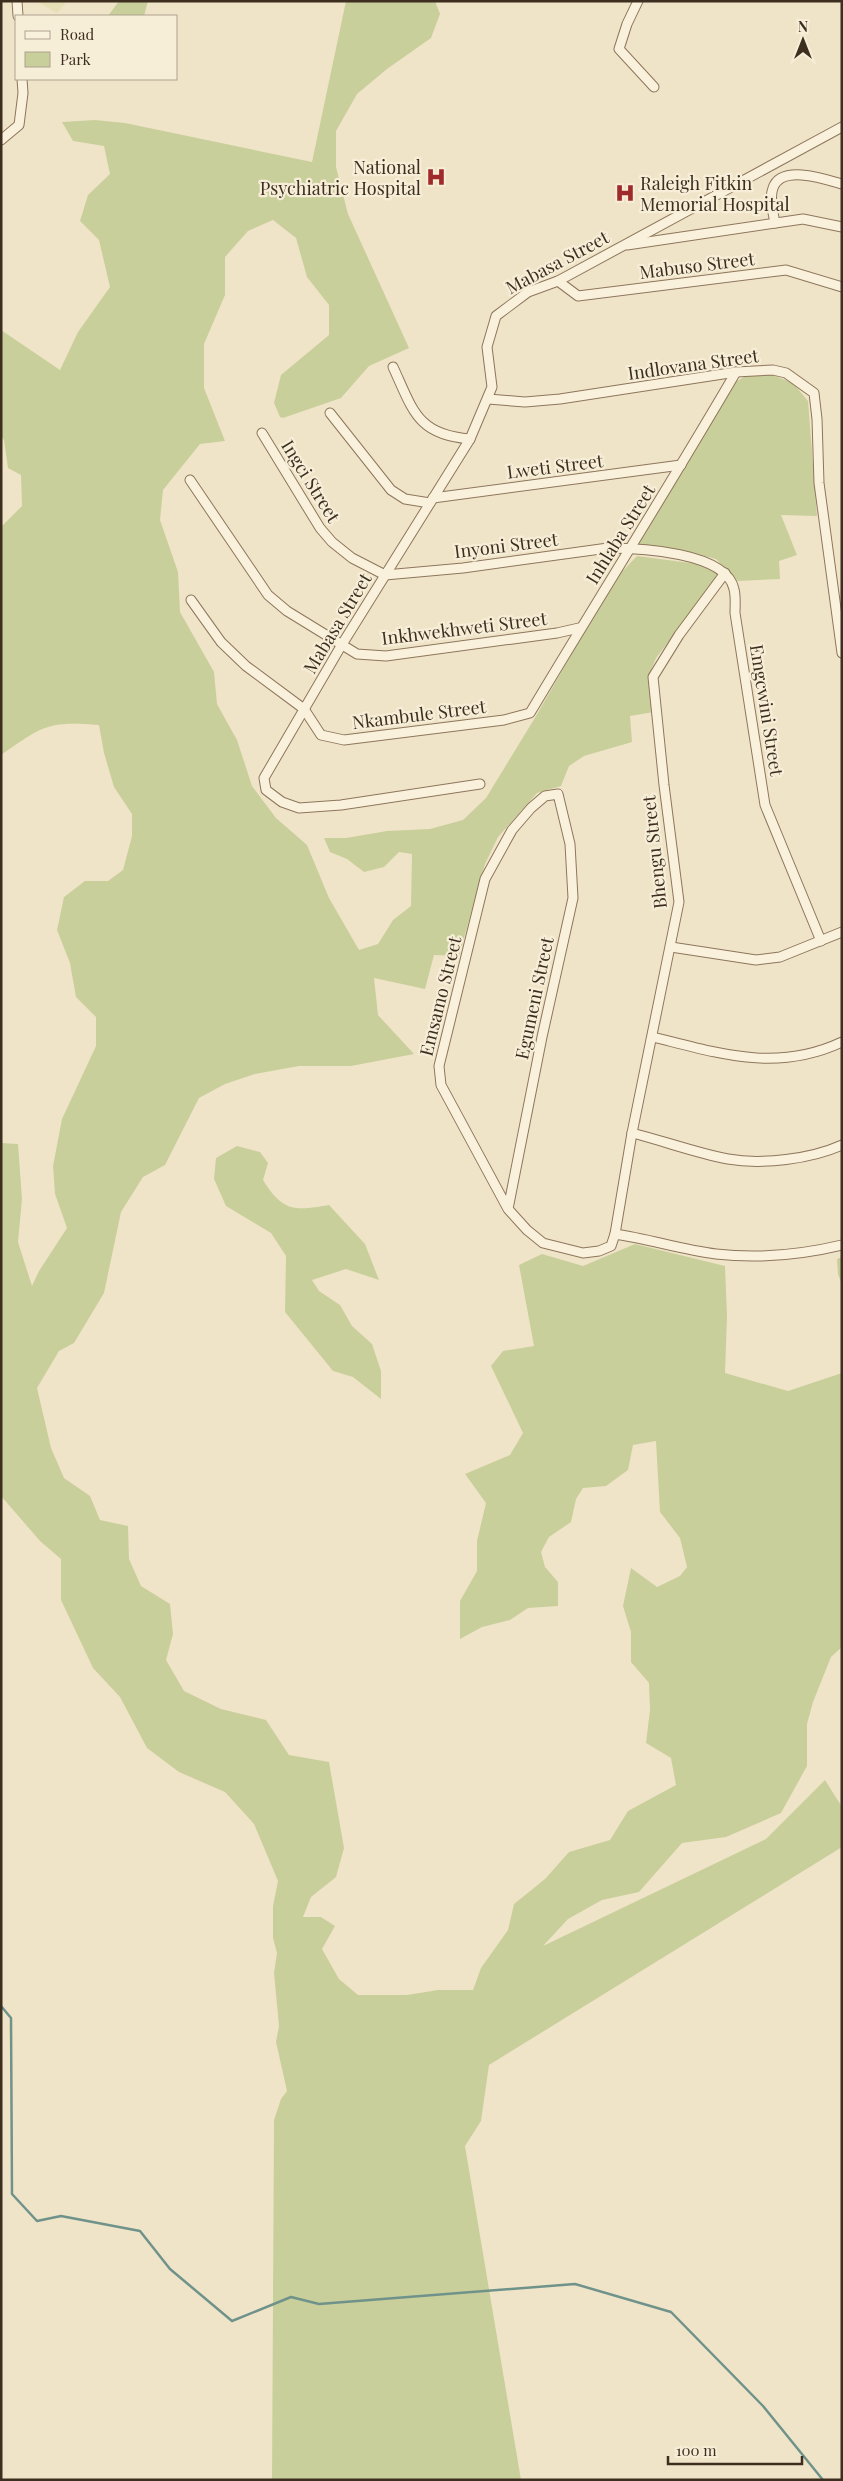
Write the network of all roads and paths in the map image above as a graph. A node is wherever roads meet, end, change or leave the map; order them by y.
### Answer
1 (17, 1) edge
2 (638, 1) edge
3 (18, 15) edge
4 (22, 80) edge
5 (654, 87) dead end
6 (842, 127) edge
7 (1, 140) edge
8 (842, 184) edge
9 (775, 223) junction
10 (842, 227) edge
11 (622, 246) junction
12 (558, 281) junction
13 (842, 287) edge
14 (393, 367) dead end
15 (736, 372) junction
16 (488, 399) junction
17 (330, 413) dead end
18 (262, 433) dead end
19 (470, 438) junction
20 (682, 465) junction
21 (190, 480) dead end
22 (432, 501) junction
23 (632, 548) junction
24 (725, 573) junction
25 (385, 574) junction
26 (191, 600) dead end
27 (580, 628) junction
28 (342, 646) junction
29 (842, 653) edge
30 (304, 709) junction
31 (530, 713) joint
32 (480, 784) dead end
33 (558, 794) joint
34 (842, 932) edge
35 (821, 940) junction
36 (671, 947) junction
37 (652, 1037) junction
38 (842, 1042) edge
39 (632, 1133) junction
40 (842, 1145) edge
41 (508, 1209) junction
42 (615, 1234) junction
43 (842, 1245) edge

1 - 3 street
2 - 5 street
4 - 7 street
6 - 11 street, Mabasa Street
8 - 9 street
9 - 10 street
9 - 11 street
11 - 12 street, Mabasa Street
12 - 13 street, Mabuso Street
12 - 16 street, Mabasa Street
14 - 19 street
15 - 16 street, Indlovana Street
15 - 20 street, Inhlaba Street
15 - 29 street, Indlovana Street
16 - 19 street, Mabasa Street
17 - 22 street, Lweti Street
18 - 25 street, Ingci Street
19 - 22 street, Mabasa Street
20 - 22 street, Lweti Street
20 - 23 street, Inhlaba Street
21 - 28 street, Inkhwekhweti Street
22 - 25 street, Mabasa Street
23 - 24 street
23 - 25 street, Inyoni Street
23 - 27 street, Inhlaba Street
24 - 35 street, Emgcwini Street
24 - 36 street, Bhengu Street
25 - 28 street, Mabasa Street
26 - 30 street, Nkambule Street
27 - 28 street, Inkhwekhweti Street
27 - 31 street, Inhlaba Street
28 - 30 street, Mabasa Street
30 - 31 street, Nkambule Street
30 - 32 street, Mabasa Street
33 - 41 street, Egumeni Street
33 - 41 street, Emsamo Street
34 - 35 street
35 - 36 street
36 - 37 street, Bhengu Street
37 - 38 street
37 - 39 street, Bhengu Street
39 - 40 street
39 - 42 street, Bhengu Street
41 - 42 street, Emsamo Street
42 - 43 street

